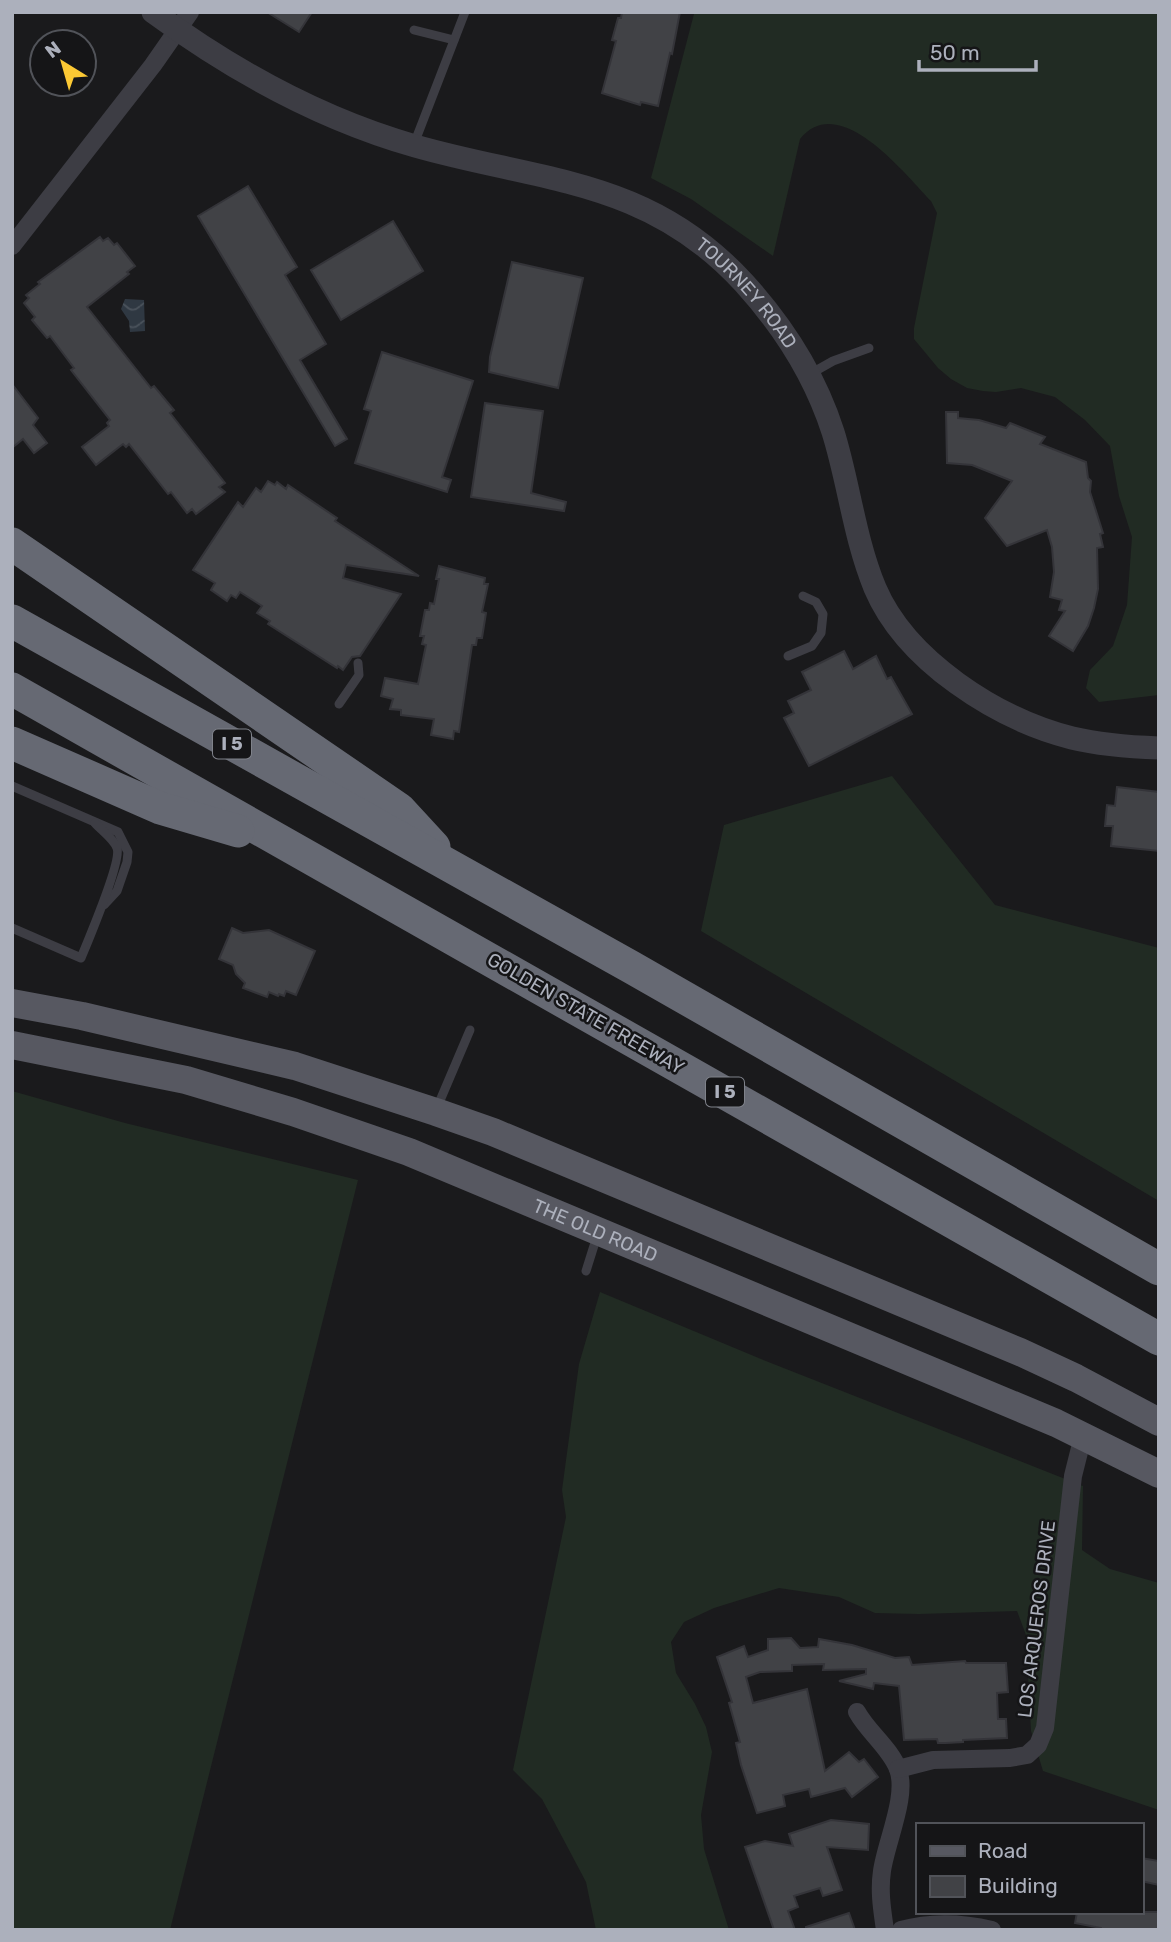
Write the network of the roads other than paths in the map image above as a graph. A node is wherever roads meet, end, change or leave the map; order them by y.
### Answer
1 (153, 12) edge
2 (465, 12) edge
3 (184, 21) edge
4 (414, 30) dead end
5 (454, 40) junction
6 (414, 146) junction
7 (12, 246) edge
8 (869, 348) dead end
9 (809, 375) junction
10 (12, 544) edge
11 (803, 596) dead end
12 (12, 621) edge
13 (788, 656) dead end
14 (358, 663) dead end
15 (12, 688) edge
16 (339, 705) dead end
17 (12, 743) edge
18 (1159, 748) edge
19 (12, 786) edge
20 (291, 845) junction
21 (452, 867) junction
22 (12, 928) edge
23 (12, 1003) edge
24 (470, 1031) dead end
25 (12, 1045) edge
26 (436, 1112) junction
27 (599, 1231) junction
28 (1159, 1269) edge
29 (586, 1271) dead end
30 (1159, 1339) edge
31 (1159, 1422) edge
32 (1083, 1436) junction
33 (1159, 1474) edge
34 (857, 1712) dead end
35 (898, 1769) junction
36 (885, 1930) edge
37 (901, 1930) edge
38 (992, 1930) edge

1 - 3 street, TOURNEY ROAD
2 - 5 lane
3 - 6 street, TOURNEY ROAD
3 - 7 street
4 - 5 lane
5 - 6 lane
6 - 9 street, TOURNEY ROAD
8 - 9 lane
9 - 18 street, TOURNEY ROAD
10 - 21 highway, I 5
11 - 13 lane
12 - 21 highway, I 5
14 - 16 lane
15 - 20 highway, GOLDEN STATE FREEWAY / I 5
17 - 20 highway, I 5
19 - 22 lane
20 - 30 highway, GOLDEN STATE FREEWAY / I 5
21 - 28 highway, I 5
23 - 26 main road
24 - 26 lane
25 - 27 main road, THE OLD ROAD
26 - 31 main road
27 - 29 lane
27 - 32 main road, THE OLD ROAD
32 - 33 main road, THE OLD ROAD
32 - 35 street, LOS ARQUEROS DRIVE
34 - 35 street
35 - 36 street
37 - 38 street

